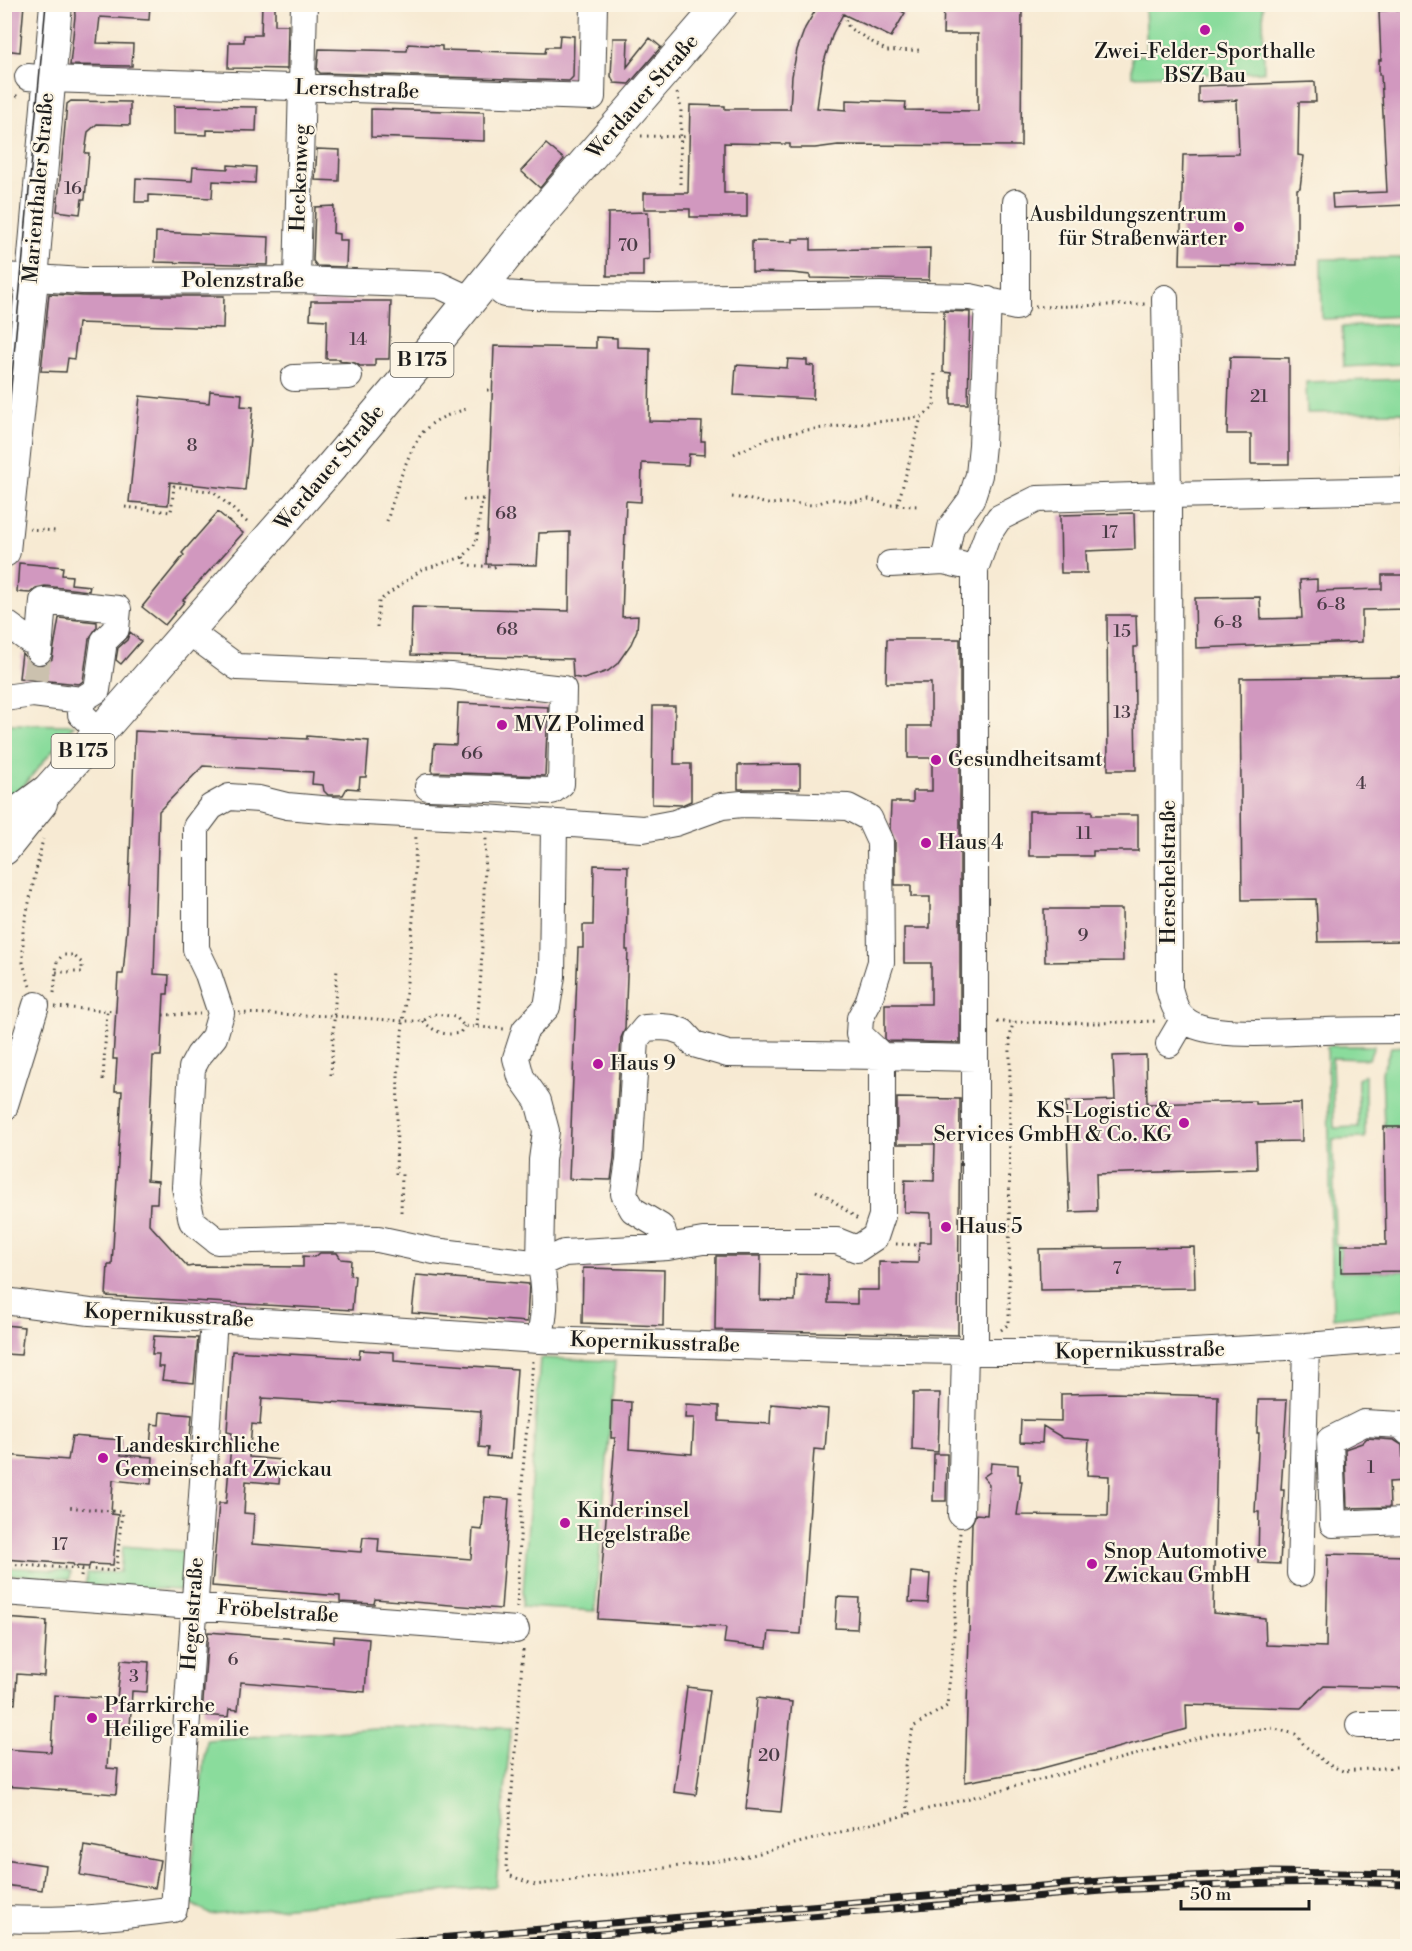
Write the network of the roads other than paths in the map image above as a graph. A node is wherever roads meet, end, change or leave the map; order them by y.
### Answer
1 (35, 4) edge
2 (56, 4) edge
3 (304, 4) edge
4 (594, 4) edge
5 (722, 4) edge
6 (27, 87) edge
7 (303, 89) junction
8 (1016, 202) dead end
9 (16, 277) edge
10 (297, 280) junction
11 (479, 290) junction
12 (988, 300) junction
13 (1165, 301) road end
14 (4, 361) edge
15 (349, 376) dead end
16 (294, 378) dead end
17 (1407, 490) edge
18 (1168, 495) junction
19 (6, 506) edge
20 (4, 551) edge
21 (944, 561) junction
22 (890, 564) dead end
23 (975, 569) junction
24 (4, 622) edge
25 (188, 631) junction
26 (4, 698) edge
27 (81, 700) junction
28 (100, 732) junction
29 (428, 787) dead end
30 (42, 800) junction
31 (4, 817) edge
32 (554, 824) junction
33 (4, 849) edge
34 (44, 1006) road end
35 (1183, 1020) junction
36 (1407, 1030) edge
37 (1169, 1044) dead end
38 (882, 1056) junction
39 (975, 1058) junction
40 (4, 1108) edge
41 (668, 1247) junction
42 (540, 1264) junction
43 (4, 1301) edge
44 (214, 1319) junction
45 (1407, 1338) edge
46 (539, 1340) junction
47 (1306, 1346) junction
48 (970, 1351) junction
49 (1407, 1432) edge
50 (961, 1514) road end
51 (1406, 1520) edge
52 (1300, 1574) dead end
53 (4, 1592) edge
54 (194, 1605) junction
55 (516, 1630) road end
56 (1359, 1725) dead end
57 (1407, 1725) edge
58 (4, 1919) edge

1 - 6 main road, Marienthaler Straße
2 - 6 main road, Marienthaler Straße
3 - 7 street, Heckenweg
4 - 7 street, Lerschstraße
5 - 11 main road, Werdauer Straße / B 175
6 - 7 street, Lerschstraße
6 - 9 main road, Marienthaler Straße
7 - 10 street, Heckenweg
8 - 12 street, Polenzstraße
9 - 10 street, Polenzstraße
9 - 14 main road, Marienthaler Straße
9 - 19 main road, Marienthaler Straße
10 - 11 street, Polenzstraße
11 - 12 street, Polenzstraße
11 - 25 main road, Werdauer Straße / B 175
12 - 21 street
13 - 18 street, Herschelstraße
15 - 16 street
17 - 18 street
18 - 23 street
18 - 35 street, Herschelstraße
19 - 20 main road, Marienthaler Straße
21 - 22 street
21 - 23 street
23 - 39 street
24 - 27 street
25 - 28 main road, Werdauer Straße / B 175
25 - 29 street
26 - 27 street
27 - 28 street
28 - 30 main road, Werdauer Straße / B 175
30 - 31 main road, Werdauer Straße / B 175
30 - 33 main road, Werdauer Straße / B 175
32 - 38 street
32 - 42 street
32 - 42 street
34 - 40 street
35 - 36 street
35 - 37 street
38 - 39 street
38 - 41 street
38 - 41 street
39 - 48 street
41 - 42 street
42 - 46 street
43 - 44 street, Kopernikusstraße
44 - 46 street, Kopernikusstraße
44 - 54 street, Hegelstraße
45 - 47 street, Kopernikusstraße
46 - 48 street, Kopernikusstraße
47 - 48 street, Kopernikusstraße
47 - 52 street
48 - 50 street
49 - 51 street
53 - 54 street, Fröbelstraße
54 - 55 street, Fröbelstraße
54 - 58 street, Hegelstraße
56 - 57 street

